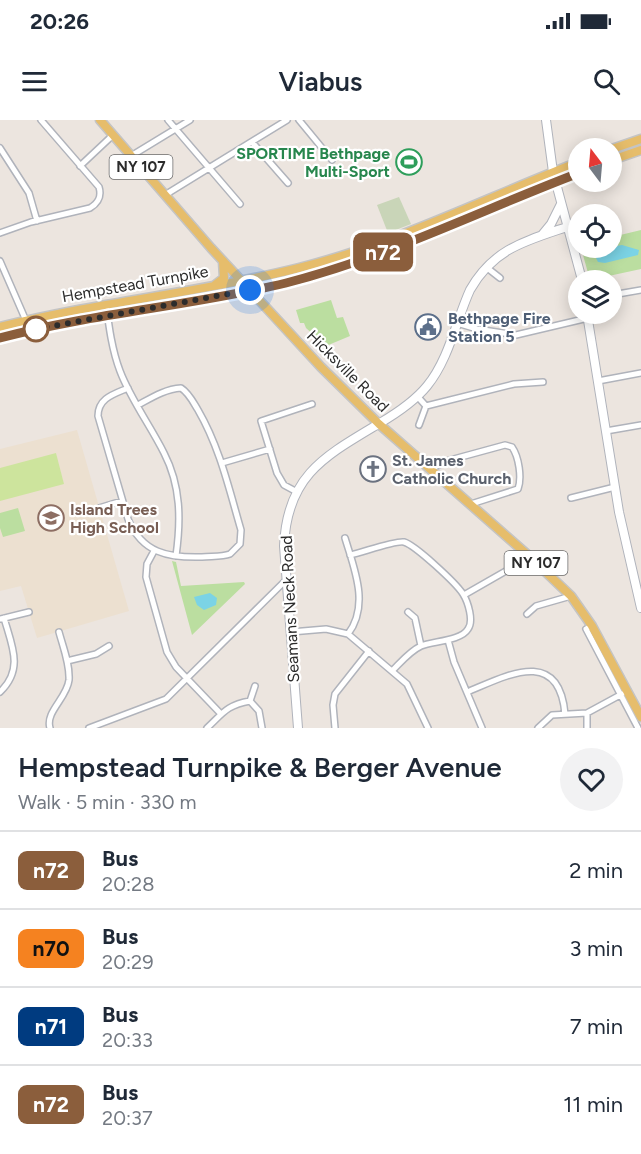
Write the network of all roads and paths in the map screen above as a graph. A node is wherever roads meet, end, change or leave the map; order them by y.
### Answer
1 (41, 120) edge
2 (100, 120) edge
3 (168, 120) edge
4 (190, 120) edge
5 (287, 120) edge
6 (299, 120) edge
7 (546, 120) edge
8 (176, 129) junction
9 (113, 135) junction
10 (641, 139) edge
11 (252, 142) junction
12 (622, 146) edge
13 (0, 148) edge
14 (641, 150) edge
15 (131, 156) junction
16 (622, 157) edge
17 (332, 160) dead end
18 (80, 166) junction
19 (568, 166) edge
20 (209, 168) junction
21 (553, 172) junction
22 (568, 177) edge
23 (555, 182) junction
24 (288, 183) dead end
25 (165, 195) junction
26 (240, 204) dead end
27 (561, 204) junction
28 (37, 221) junction
29 (567, 227) junction
30 (0, 233) edge
31 (542, 235) junction
32 (223, 260) junction
33 (0, 261) edge
34 (486, 267) junction
35 (579, 270) edge
36 (500, 278) dead end
37 (242, 281) junction
38 (285, 283) junction
39 (215, 286) junction
40 (250, 290) junction
41 (641, 290) edge
42 (622, 293) edge
43 (106, 304) junction
44 (267, 309) junction
45 (107, 315) junction
46 (26, 320) junction
47 (568, 321) edge
48 (457, 323) junction
49 (589, 324) edge
50 (0, 327) edge
51 (29, 330) junction
52 (0, 338) edge
53 (641, 373) edge
54 (598, 381) junction
55 (543, 382) dead end
56 (128, 388) junction
57 (417, 396) junction
58 (312, 404) dead end
59 (138, 405) junction
60 (426, 406) junction
61 (379, 424) junction
62 (419, 425) dead end
63 (641, 425) edge
64 (606, 431) junction
65 (270, 449) junction
66 (222, 463) junction
67 (430, 469) junction
68 (615, 487) junction
69 (297, 492) junction
70 (571, 498) dead end
71 (122, 501) junction
72 (470, 504) junction
73 (99, 508) dead end
74 (345, 538) dead end
75 (154, 551) junction
76 (350, 555) junction
77 (176, 556) junction
78 (530, 557) junction
79 (286, 580) junction
80 (464, 595) junction
81 (571, 596) junction
82 (641, 608) edge
83 (29, 612) dead end
84 (408, 612) dead end
85 (527, 614) dead end
86 (2, 619) edge
87 (59, 632) dead end
88 (291, 632) junction
89 (348, 634) junction
90 (447, 640) junction
91 (109, 646) dead end
92 (421, 646) junction
93 (369, 651) junction
94 (67, 661) junction
95 (393, 670) junction
96 (187, 679) junction
97 (255, 686) dead end
98 (0, 692) edge
99 (467, 692) junction
100 (624, 693) junction
101 (250, 700) junction
102 (220, 713) junction
103 (587, 713) junction
104 (565, 714) junction
105 (641, 717) edge
106 (50, 728) edge
107 (89, 728) edge
108 (207, 728) edge
109 (262, 728) edge
110 (298, 728) edge
111 (335, 728) edge
112 (428, 728) edge
113 (482, 728) edge
114 (538, 728) edge
115 (587, 728) edge
116 (638, 728) edge

1 - 18 street
2 - 9 main road, Hicksville Road / NY 107
3 - 8 street
4 - 8 street
5 - 11 street
6 - 17 street
7 - 21 main road
8 - 15 street
8 - 20 street
9 - 15 main road, Hicksville Road / NY 107
9 - 18 street
10 - 12 main road
11 - 20 street
11 - 24 street
13 - 28 street
14 - 16 main road
15 - 25 main road, Hicksville Road / NY 107
18 - 28 street
19 - 21 main road, Hempstead Turnpike
20 - 25 street
20 - 26 street
21 - 23 main road
21 - 37 main road, Hempstead Turnpike
22 - 23 main road, Hempstead Turnpike
23 - 27 main road
23 - 38 main road, Hempstead Turnpike
25 - 32 main road, Hicksville Road / NY 107
27 - 29 main road
27 - 31 main road
28 - 30 street
29 - 31 main road, Seamans Neck Road
29 - 35 main road
31 - 34 main road, Seamans Neck Road
32 - 37 main road, Hicksville Road / NY 107
32 - 39 main road
33 - 46 street
34 - 36 street
34 - 48 main road, Seamans Neck Road
37 - 39 main road, Hempstead Turnpike
37 - 40 main road, Hicksville Road / NY 107
38 - 40 main road, Hempstead Turnpike
38 - 44 main road
39 - 43 main road, Hempstead Turnpike
40 - 44 main road, Hicksville Road / NY 107
40 - 45 main road, Hempstead Turnpike
41 - 42 street
43 - 45 street
43 - 46 main road, Hempstead Turnpike
44 - 61 main road, Hicksville Road / NY 107
45 - 51 main road, Hempstead Turnpike
45 - 56 street
46 - 50 main road, Hempstead Turnpike
46 - 51 street
47 - 48 street
48 - 57 main road, Seamans Neck Road
49 - 54 main road
51 - 52 main road, Hempstead Turnpike
53 - 54 street
54 - 64 main road
55 - 60 street
56 - 59 street
56 - 71 street
57 - 60 street
57 - 61 main road, Seamans Neck Road
58 - 65 street
59 - 66 street
59 - 77 street
60 - 62 street
61 - 67 main road, Hicksville Road / NY 107
61 - 69 main road, Seamans Neck Road
63 - 64 street
64 - 68 main road
65 - 66 street
65 - 69 street
66 - 77 street
67 - 72 main road, Hicksville Road / NY 107
67 - 72 street
68 - 70 street
68 - 82 main road
69 - 79 main road, Seamans Neck Road
71 - 73 street
71 - 75 street
72 - 78 main road, Hicksville Road / NY 107
74 - 76 street
75 - 77 street
75 - 96 street
76 - 80 street
76 - 89 street
78 - 80 street
78 - 81 main road, Hicksville Road / NY 107
79 - 88 main road, Seamans Neck Road
79 - 96 street
80 - 90 street
81 - 85 street
81 - 100 main road, Hicksville Road / NY 107
83 - 86 street
84 - 92 street
86 - 98 street
87 - 94 street
88 - 89 street
88 - 110 main road, Seamans Neck Road
89 - 93 street
90 - 92 street
90 - 99 street
91 - 94 street
92 - 95 street
93 - 95 street
93 - 111 street
94 - 106 street
95 - 112 street
96 - 102 street
96 - 107 street
97 - 101 street
99 - 104 street
99 - 113 street
100 - 103 street
100 - 105 main road, Hicksville Road / NY 107
100 - 116 street, Hicksville Road
101 - 102 street
101 - 109 street
102 - 108 street
103 - 104 street
103 - 115 street
104 - 114 street

